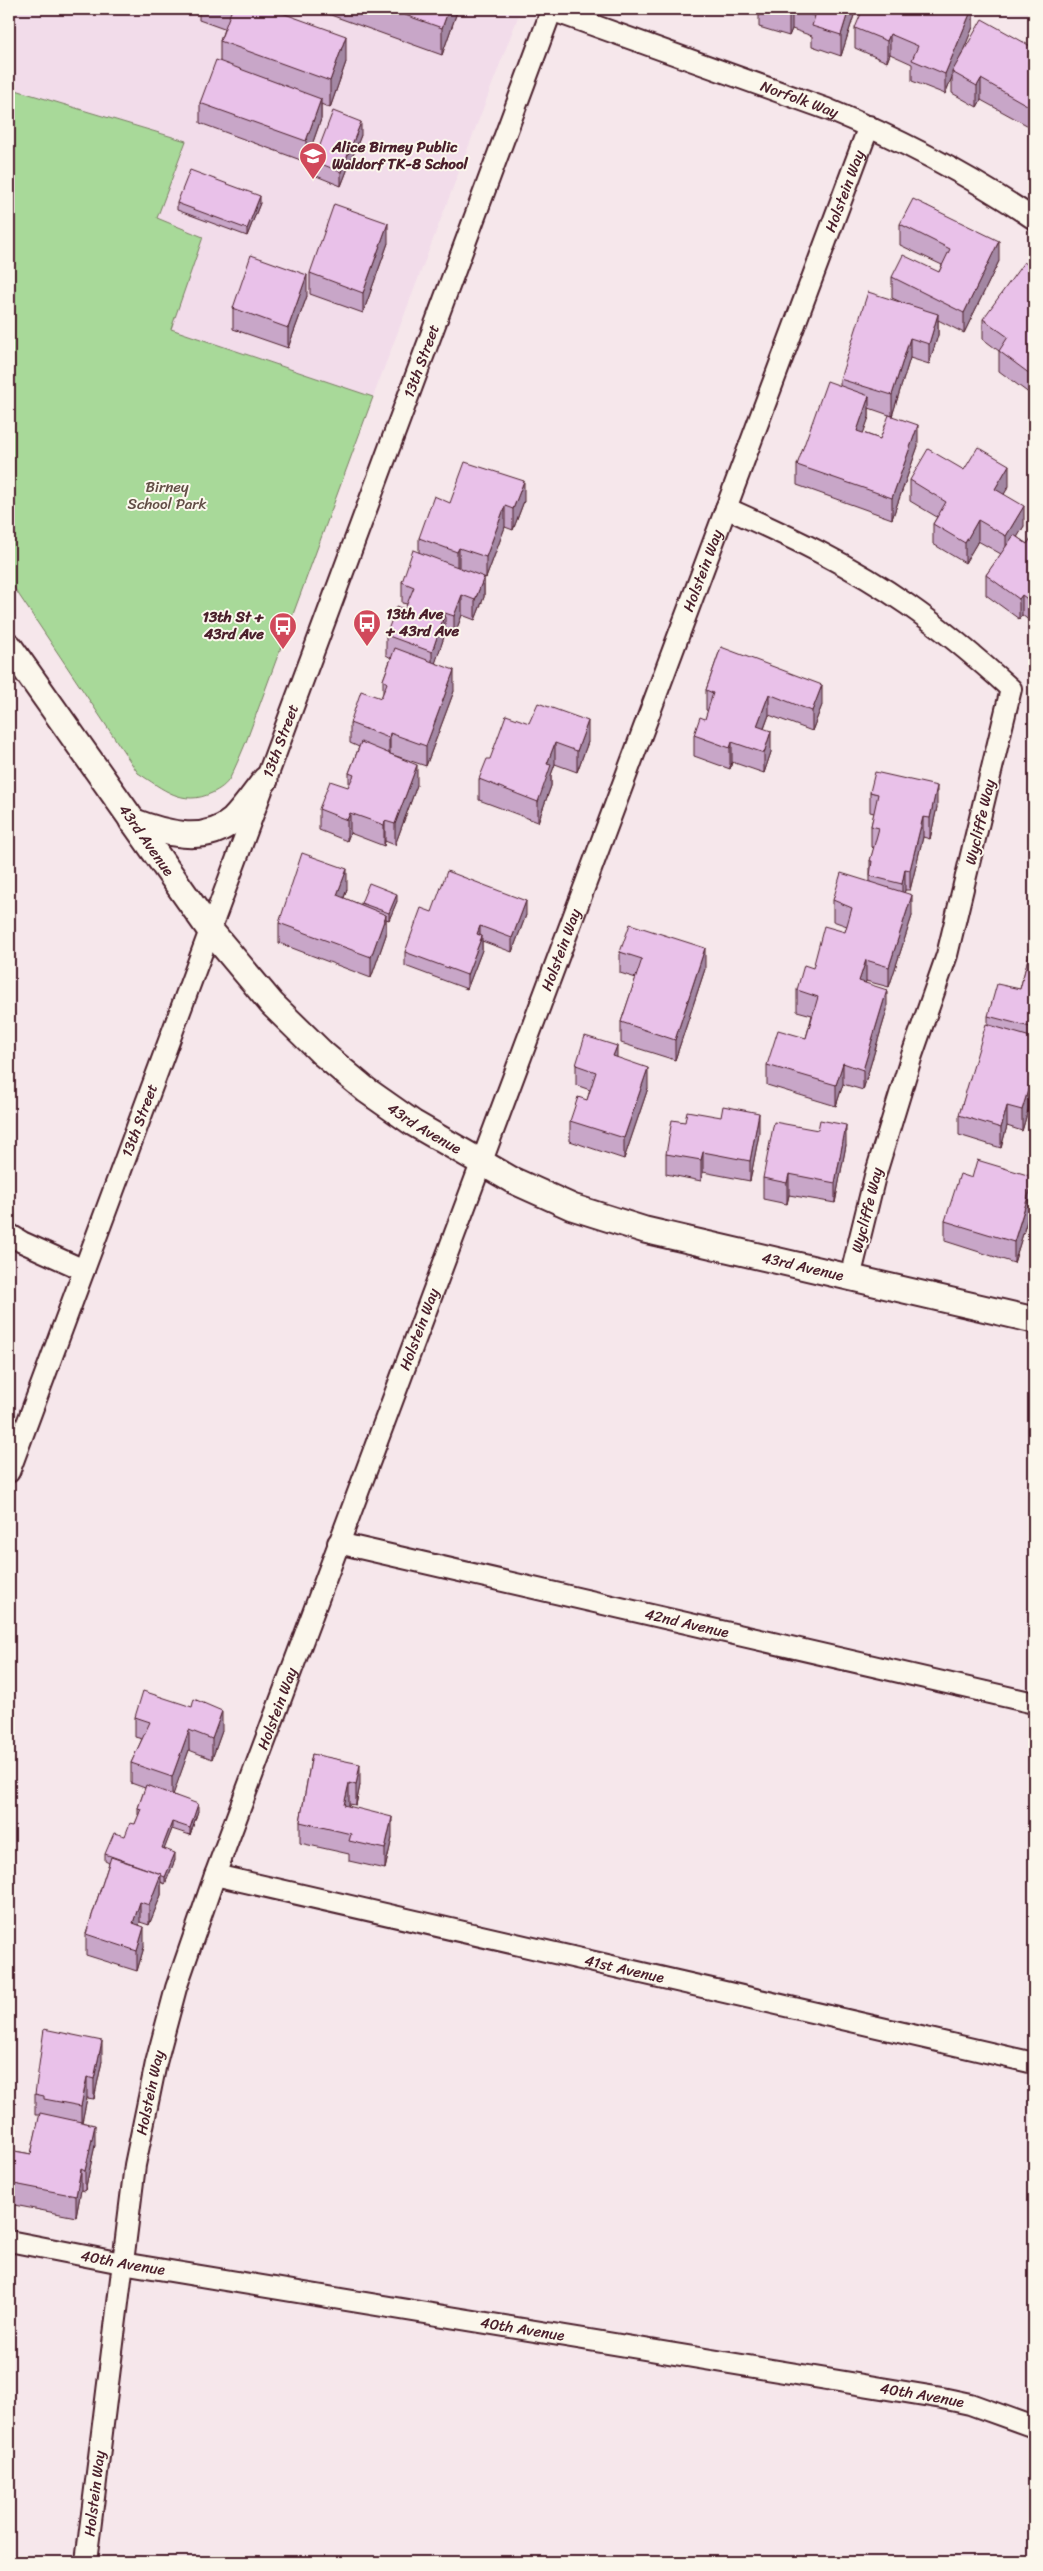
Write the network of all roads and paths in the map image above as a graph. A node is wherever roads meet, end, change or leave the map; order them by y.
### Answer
1 (551, 9) edge
2 (869, 126) junction
3 (1034, 219) edge
4 (726, 508) junction
5 (9, 646) edge
6 (265, 780) junction
7 (132, 821) junction
8 (210, 930) junction
9 (480, 1164) junction
10 (9, 1234) edge
11 (84, 1270) junction
12 (850, 1278) junction
13 (1034, 1320) edge
14 (9, 1472) edge
15 (338, 1544) junction
16 (1034, 1704) edge
17 (214, 1875) junction
18 (1034, 2063) edge
19 (9, 2241) edge
20 (122, 2262) junction
21 (1034, 2427) edge
22 (86, 2562) edge

1 - 2 street, Norfolk Way
1 - 6 street, 13th Street
2 - 3 street, Norfolk Way
2 - 4 street, Holstein Way
4 - 9 street, Holstein Way
4 - 12 street, Wycliffe Way
5 - 7 street, 43rd Avenue
6 - 7 street
6 - 8 street, 13th Street
7 - 8 street, 43rd Avenue
8 - 9 street, 43rd Avenue
8 - 11 street, 13th Street
9 - 12 street, 43rd Avenue
9 - 15 street, Holstein Way
10 - 11 street
11 - 14 street, 13th Street
12 - 13 street, 43rd Avenue
15 - 16 street, 42nd Avenue
15 - 17 street, Holstein Way
17 - 18 street, 41st Avenue
17 - 20 street, Holstein Way
19 - 20 street, 40th Avenue
20 - 21 street, 40th Avenue
20 - 22 street, Holstein Way

